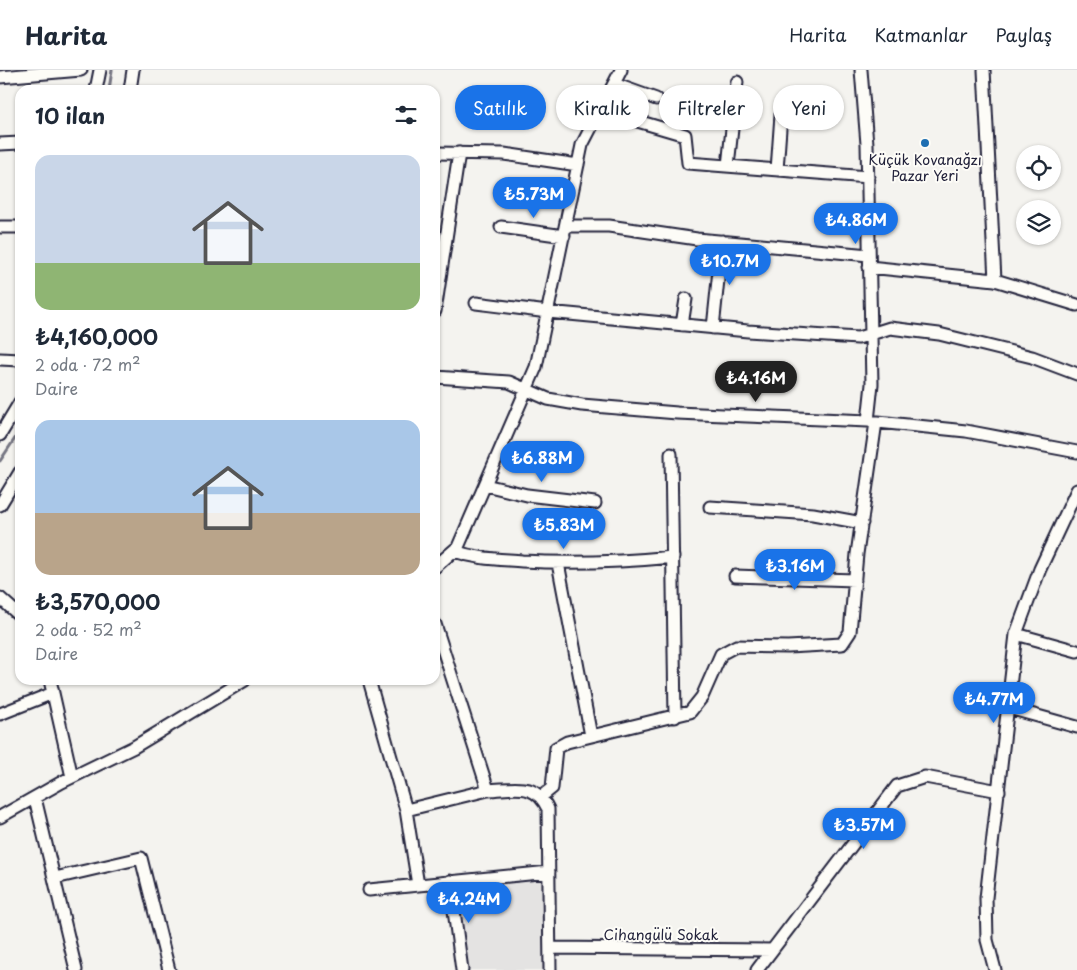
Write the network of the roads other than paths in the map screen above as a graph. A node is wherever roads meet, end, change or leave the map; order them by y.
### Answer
1 (81, 70) edge
2 (100, 70) edge
3 (133, 70) edge
4 (622, 70) edge
5 (861, 70) edge
6 (984, 70) edge
7 (0, 77) edge
8 (737, 82) dead end
9 (614, 84) joint
10 (97, 85) edge
11 (131, 85) edge
12 (656, 98) dead end
13 (649, 124) edge
14 (590, 130) edge
15 (780, 130) edge
16 (15, 143) edge
17 (0, 144) edge
18 (440, 153) edge
19 (459, 153) junction
20 (578, 165) junction
21 (728, 166) junction
22 (777, 170) junction
23 (868, 177) junction
24 (0, 227) edge
25 (15, 227) edge
26 (501, 228) dead end
27 (565, 231) junction
28 (722, 241) junction
29 (869, 255) junction
30 (869, 267) junction
31 (440, 278) edge
32 (994, 280) junction
33 (686, 299) dead end
34 (476, 303) dead end
35 (1077, 305) edge
36 (548, 312) junction
37 (682, 325) junction
38 (713, 328) junction
39 (871, 333) junction
40 (0, 359) edge
41 (15, 360) edge
42 (1077, 374) edge
43 (440, 376) edge
44 (527, 389) junction
45 (15, 410) edge
46 (872, 422) junction
47 (0, 435) edge
48 (1077, 452) edge
49 (671, 454) dead end
50 (15, 480) edge
51 (485, 485) junction
52 (1077, 490) edge
53 (594, 503) dead end
54 (0, 505) edge
55 (710, 507) dead end
56 (862, 523) junction
57 (454, 551) junction
58 (673, 557) junction
59 (440, 563) edge
60 (558, 563) junction
61 (735, 576) dead end
62 (855, 580) junction
63 (0, 598) edge
64 (15, 612) edge
65 (1016, 634) junction
66 (440, 640) edge
67 (1077, 651) edge
68 (51, 685) edge
69 (237, 685) edge
70 (370, 685) edge
71 (53, 693) junction
72 (1009, 708) junction
73 (0, 714) edge
74 (676, 716) junction
75 (1077, 727) edge
76 (591, 736) junction
77 (72, 778) junction
78 (488, 790) junction
79 (999, 791) junction
80 (542, 796) junction
81 (35, 798) junction
82 (406, 810) junction
83 (0, 818) edge
84 (549, 872) junction
85 (55, 878) junction
86 (450, 881) junction
87 (418, 884) junction
88 (369, 890) dead end
89 (550, 948) junction
90 (772, 950) junction
91 (76, 970) edge
92 (169, 970) edge
93 (462, 970) edge
94 (550, 970) edge
95 (757, 970) edge
96 (995, 970) edge

1 - 7 street
2 - 10 street
3 - 11 street
4 - 9 street
5 - 23 street
6 - 32 street
8 - 21 street
9 - 12 street
13 - 21 street
14 - 20 street
15 - 22 street
16 - 17 street
18 - 19 street
19 - 20 street
19 - 31 street
20 - 27 street
21 - 22 street
22 - 23 street
23 - 29 street
24 - 25 street
26 - 27 street
27 - 28 street
27 - 36 street
28 - 29 street
28 - 38 street
29 - 30 street
30 - 32 street
30 - 39 street
32 - 35 street
33 - 37 street
34 - 36 street
36 - 37 street
36 - 44 street
37 - 38 street
38 - 39 street
39 - 42 street
39 - 46 street
40 - 41 street
43 - 44 street
44 - 46 street
44 - 51 street
45 - 47 street
46 - 48 street
46 - 56 street
49 - 58 street
50 - 54 street
51 - 53 street
51 - 57 street
52 - 65 street
55 - 56 street
56 - 62 street
57 - 59 street
57 - 60 street
58 - 60 street
58 - 74 street
60 - 76 street
61 - 62 street
62 - 74 street
63 - 64 street
65 - 67 street
65 - 72 street
66 - 78 street
68 - 71 street
69 - 77 street
70 - 82 street
71 - 73 street
71 - 77 street
72 - 75 street
72 - 79 street
74 - 76 street
76 - 80 street
77 - 81 street
78 - 80 street
78 - 82 street
79 - 90 street
79 - 96 street
80 - 84 street
81 - 83 street
81 - 85 street
82 - 87 street
84 - 86 street
84 - 89 street
85 - 91 street
85 - 92 street
86 - 87 street
86 - 93 street
87 - 88 street
89 - 90 street, Cihangülü Sokak
89 - 94 street
90 - 95 street

